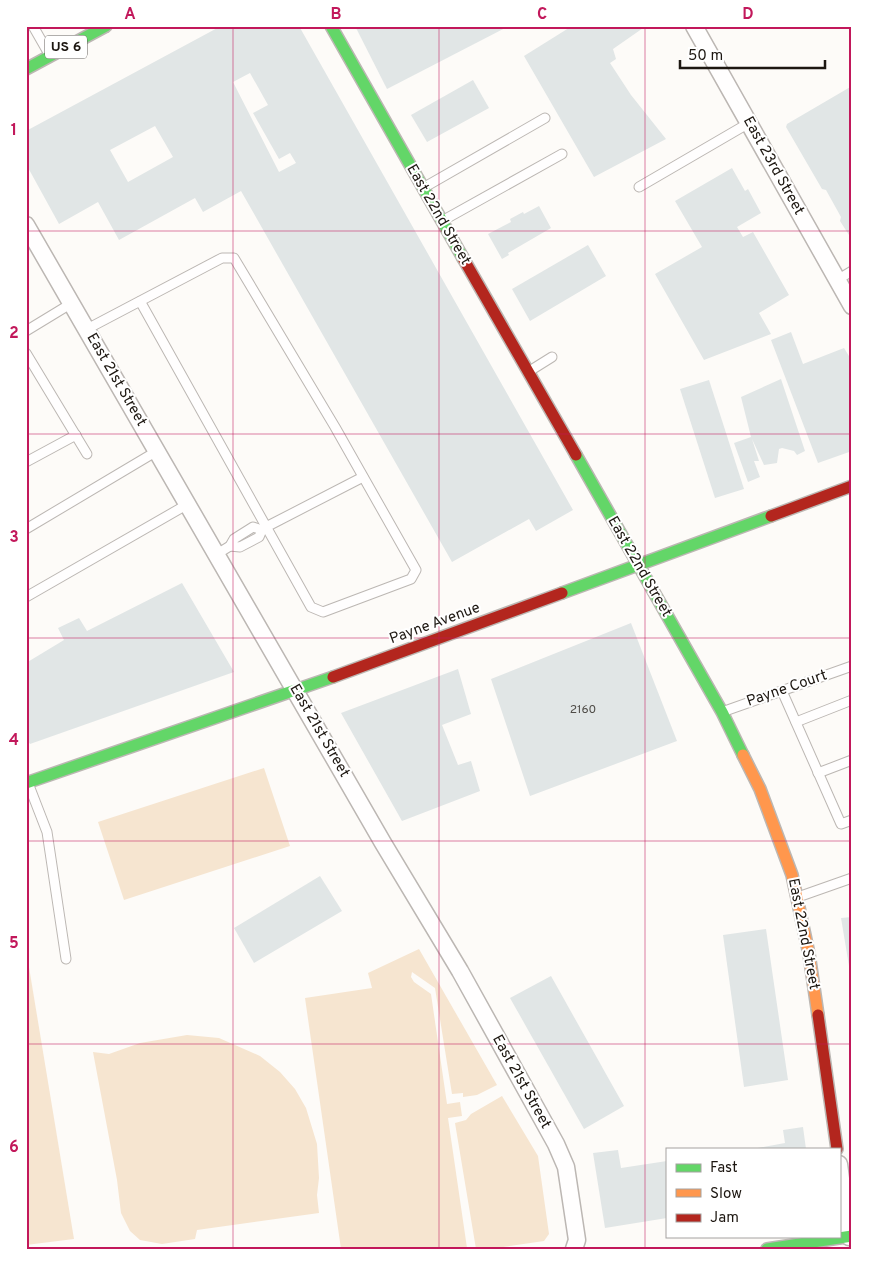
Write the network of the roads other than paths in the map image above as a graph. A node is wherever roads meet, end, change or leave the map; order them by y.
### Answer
1 (33, 26) edge
2 (106, 26) edge
3 (331, 26) edge
4 (694, 26) edge
5 (50, 56) junction
6 (26, 69) edge
7 (545, 118) dead end
8 (749, 123) junction
9 (562, 154) dead end
10 (639, 187) dead end
11 (423, 188) junction
12 (442, 221) junction
13 (26, 225) edge
14 (852, 271) edge
15 (837, 280) junction
16 (140, 300) junction
17 (72, 303) junction
18 (852, 306) edge
19 (87, 329) junction
20 (26, 331) edge
21 (26, 353) edge
22 (552, 357) dead end
23 (527, 372) junction
24 (76, 435) junction
25 (157, 451) junction
26 (87, 454) dead end
27 (26, 462) edge
28 (363, 477) junction
29 (852, 486) edge
30 (188, 504) junction
31 (264, 528) junction
32 (26, 529) edge
33 (223, 550) junction
34 (637, 565) junction
35 (26, 597) edge
36 (852, 666) edge
37 (296, 691) junction
38 (782, 691) junction
39 (852, 700) edge
40 (722, 712) junction
41 (796, 722) junction
42 (852, 760) edge
43 (818, 773) junction
44 (27, 783) edge
45 (852, 820) edge
46 (852, 878) edge
47 (798, 897) junction
48 (66, 959) dead end
49 (837, 1148) edge
50 (840, 1170) edge
51 (851, 1240) edge
52 (574, 1249) edge
53 (767, 1249) edge

1 - 5 lane
2 - 5 street, US 6
3 - 11 street, East 22nd Street
4 - 8 street, East 23rd Street
5 - 6 street, US 6
7 - 11 lane
8 - 10 lane
8 - 15 street, East 23rd Street
9 - 12 lane
11 - 12 street, East 22nd Street
12 - 23 street, East 22nd Street
13 - 17 street, East 21st Street
14 - 15 lane
15 - 18 street, East 23rd Street
16 - 19 lane
16 - 28 lane
16 - 31 lane
17 - 19 street, East 21st Street
17 - 20 lane
19 - 25 street, East 21st Street
21 - 24 lane
22 - 23 lane
23 - 34 street, East 22nd Street
24 - 26 lane
24 - 27 lane
25 - 30 street, East 21st Street
25 - 32 lane
28 - 31 lane
28 - 31 lane
29 - 34 street, Payne Avenue
30 - 33 street, East 21st Street
30 - 35 lane
31 - 33 lane
33 - 37 street, East 21st Street
34 - 37 street, Payne Avenue
34 - 40 street, East 22nd Street
36 - 38 lane, Payne Court
37 - 44 street, Payne Avenue
37 - 52 street, East 21st Street
38 - 40 lane, Payne Court
38 - 41 lane
39 - 41 lane
40 - 47 street, East 22nd Street
41 - 43 lane
42 - 43 lane
43 - 45 lane
44 - 48 lane
46 - 47 lane
47 - 49 street, East 22nd Street
50 - 51 street
51 - 53 street

